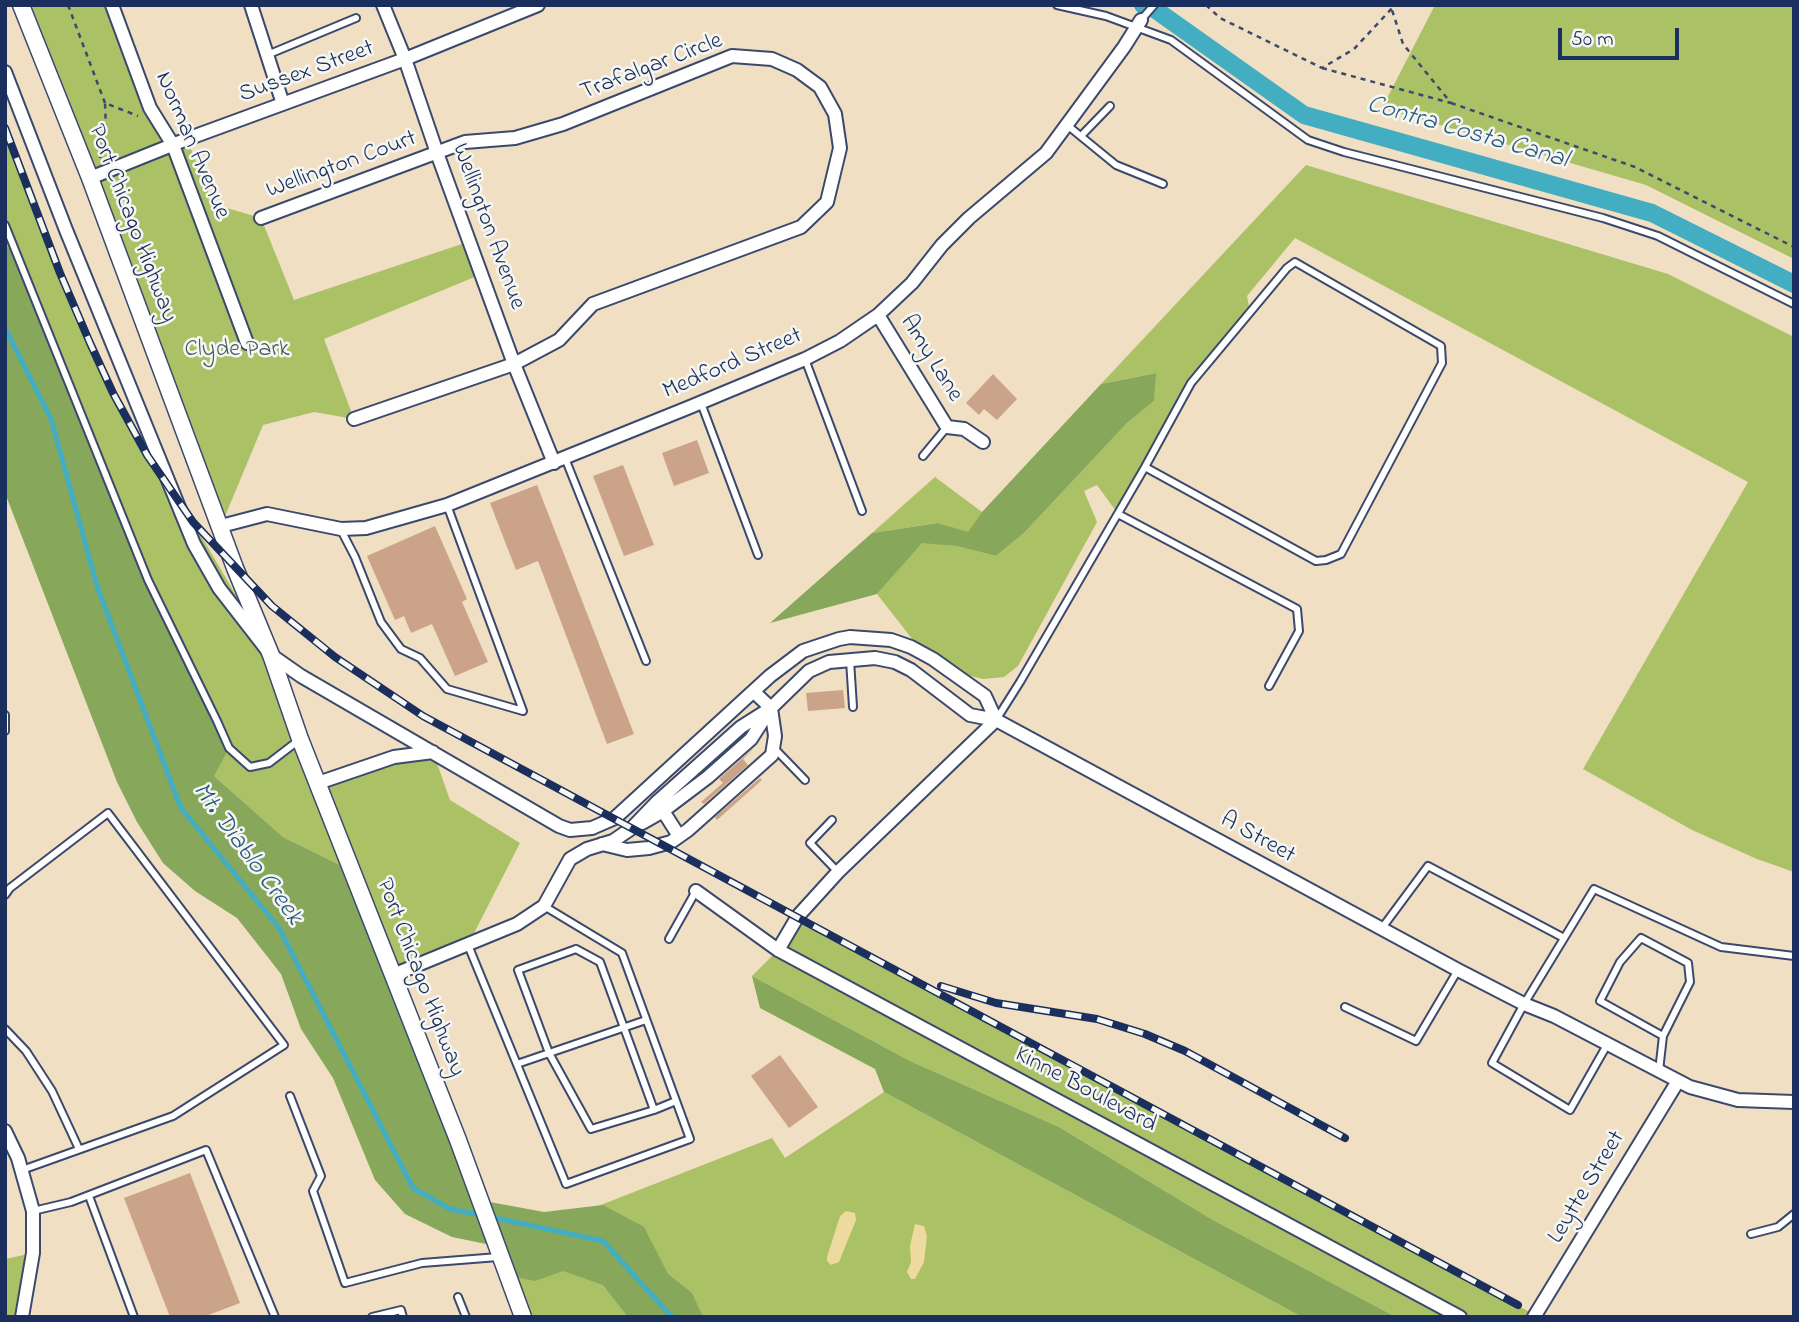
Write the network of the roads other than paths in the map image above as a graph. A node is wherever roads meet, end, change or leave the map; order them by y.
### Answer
1 (21, 5) edge
2 (111, 5) edge
3 (251, 5) edge
4 (383, 5) edge
5 (1057, 5) edge
6 (1154, 5) edge
7 (530, 7) edge
8 (356, 18) dead end
9 (1139, 24) junction
10 (267, 55) junction
11 (405, 59) junction
12 (5, 72) edge
13 (283, 104) junction
14 (1110, 106) dead end
15 (1067, 125) junction
16 (1081, 136) junction
17 (170, 140) junction
18 (437, 153) junction
19 (93, 176) junction
20 (1163, 184) dead end
21 (261, 218) dead end
22 (5, 225) edge
23 (1794, 304) edge
24 (877, 314) junction
25 (247, 343) dead end
26 (805, 359) junction
27 (514, 364) junction
28 (701, 402) junction
29 (354, 419) dead end
30 (947, 427) junction
31 (983, 442) dead end
32 (923, 456) dead end
33 (559, 461) junction
34 (1145, 467) junction
35 (447, 505) junction
36 (862, 512) dead end
37 (1118, 514) junction
38 (221, 526) junction
39 (341, 529) junction
40 (758, 555) dead end
41 (271, 655) junction
42 (850, 659) junction
43 (646, 661) dead end
44 (1269, 686) dead end
45 (754, 691) junction
46 (853, 707) dead end
47 (771, 708) junction
48 (5, 715) edge
49 (996, 720) junction
50 (5, 731) edge
51 (300, 739) junction
52 (775, 749) junction
53 (433, 752) junction
54 (805, 780) dead end
55 (318, 783) junction
56 (638, 799) junction
57 (649, 811) junction
58 (663, 811) junction
59 (832, 820) dead end
60 (632, 828) junction
61 (679, 836) junction
62 (602, 844) junction
63 (838, 872) junction
64 (696, 891) joint
65 (5, 895) edge
66 (544, 906) junction
67 (1381, 930) junction
68 (1564, 938) junction
69 (669, 939) dead end
70 (468, 945) junction
71 (778, 950) junction
72 (1794, 956) edge
73 (1458, 970) junction
74 (393, 975) junction
75 (1524, 1004) junction
76 (1345, 1007) dead end
77 (646, 1020) junction
78 (625, 1027) junction
79 (5, 1029) edge
80 (1663, 1036) junction
81 (1607, 1045) junction
82 (549, 1053) junction
83 (517, 1065) junction
84 (1659, 1071) junction
85 (1678, 1080) junction
86 (290, 1096) dead end
87 (676, 1101) junction
88 (1794, 1102) edge
89 (654, 1110) junction
90 (5, 1131) edge
91 (79, 1149) junction
92 (22, 1170) junction
93 (89, 1196) junction
94 (33, 1211) junction
95 (1794, 1214) edge
96 (1751, 1234) dead end
97 (500, 1257) junction
98 (458, 1297) dead end
99 (22, 1317) edge
100 (134, 1317) edge
101 (275, 1317) edge
102 (372, 1317) edge
103 (403, 1317) edge
104 (466, 1317) edge
105 (523, 1317) edge
106 (1460, 1317) edge
107 (1534, 1317) edge

1 - 19 street, Port Chicago Highway
2 - 17 street, Norman Avenue
3 - 10 street
4 - 11 street, Wellington Avenue
5 - 9 lane
6 - 9 lane
7 - 11 street, Sussex Street
8 - 10 lane
9 - 15 street, Medford Street
9 - 23 lane
10 - 13 street
11 - 13 street, Sussex Street
11 - 18 street, Wellington Avenue
12 - 41 street, Port Chicago Highway
13 - 17 street, Sussex Street
14 - 16 lane
15 - 16 lane
15 - 24 street, Medford Street
16 - 20 lane
17 - 19 street, Sussex Street
17 - 25 street, Norman Avenue
18 - 21 street, Wellington Court
18 - 27 street, Wellington Avenue
18 - 27 street, Trafalgar Circle
19 - 38 street, Port Chicago Highway
22 - 51 lane
24 - 26 street, Medford Street
24 - 30 street, Amy Lane
26 - 28 street, Medford Street
26 - 36 lane
27 - 29 street, Trafalgar Circle
27 - 33 street, Wellington Avenue
28 - 33 street, Medford Street
28 - 40 lane
30 - 31 street, Amy Lane
30 - 32 lane
33 - 35 street, Medford Street
33 - 43 lane
34 - 34 lane
34 - 37 lane
35 - 39 street, Medford Street
35 - 39 lane
37 - 44 lane
37 - 49 lane
38 - 39 street, Medford Street
38 - 41 street, Port Chicago Highway
41 - 51 street, Port Chicago Highway
41 - 53 street
42 - 46 lane
42 - 47 street, A Street
42 - 49 street, A Street
45 - 47 street
45 - 49 street
45 - 56 street
47 - 52 street
47 - 57 street
47 - 58 street
48 - 50 lane
49 - 63 street
49 - 67 street, A Street
51 - 55 street, Port Chicago Highway
52 - 54 lane
52 - 61 street
53 - 55 street
53 - 56 street
55 - 74 street, Port Chicago Highway
56 - 57 street
57 - 60 street
58 - 60 street
58 - 61 street
59 - 63 lane
60 - 62 street
61 - 62 street
62 - 66 street
63 - 71 street
64 - 69 lane
64 - 71 street, Kinne Boulevard
65 - 91 lane
66 - 70 street
66 - 77 lane
67 - 68 lane
67 - 73 street, A Street
68 - 72 lane
68 - 75 lane
70 - 74 street
70 - 83 lane
71 - 106 street, Kinne Boulevard
73 - 75 street, A Street
73 - 76 lane
74 - 97 street, Port Chicago Highway
75 - 81 street, A Street
75 - 81 lane
77 - 78 lane
77 - 87 lane
78 - 82 lane
78 - 82 lane
78 - 89 lane
79 - 91 lane
80 - 80 lane
80 - 84 lane
81 - 84 street, A Street
82 - 83 lane
82 - 89 lane
83 - 87 lane
84 - 85 street, A Street
85 - 88 street, A Street
85 - 107 street, Leytte Street
86 - 97 lane
87 - 89 lane
90 - 92 street
91 - 92 lane
92 - 94 street
93 - 94 lane
93 - 100 lane
93 - 101 lane
94 - 99 street
95 - 96 lane
97 - 105 street, Port Chicago Highway
98 - 104 lane
102 - 103 lane

